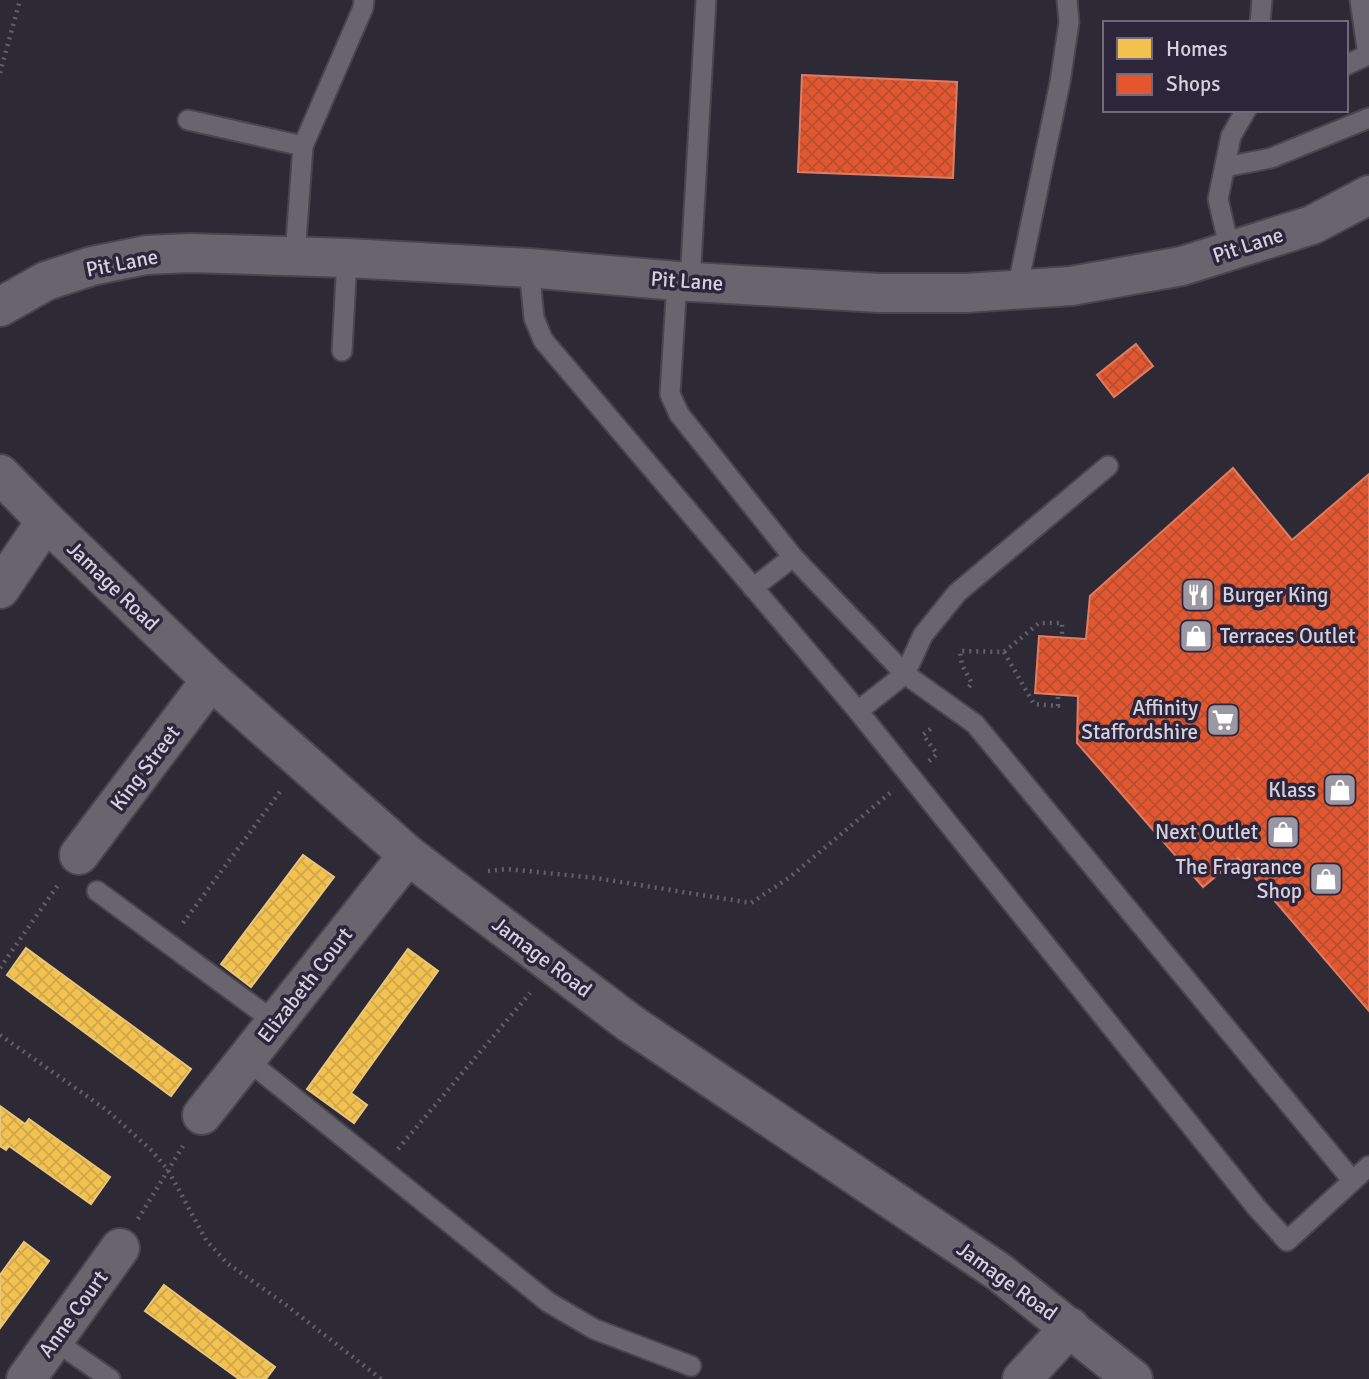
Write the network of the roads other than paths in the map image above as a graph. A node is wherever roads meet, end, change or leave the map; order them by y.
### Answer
1 (364, 0) edge
2 (706, 0) edge
3 (1067, 0) edge
4 (1262, 0) edge
5 (1360, 0) edge
6 (1260, 21) edge
7 (1369, 55) edge
8 (1348, 64) edge
9 (1245, 112) edge
10 (1369, 118) edge
11 (188, 120) dead end
12 (303, 146) junction
13 (1225, 167) junction
14 (1369, 195) edge
15 (1230, 251) junction
16 (295, 256) junction
17 (347, 258) junction
18 (529, 268) junction
19 (683, 281) junction
20 (1017, 290) junction
21 (0, 307) edge
22 (342, 351) dead end
23 (1108, 466) dead end
24 (0, 474) edge
25 (46, 521) junction
26 (793, 558) junction
27 (753, 588) junction
28 (0, 589) edge
29 (905, 674) junction
30 (211, 680) junction
31 (858, 711) junction
32 (79, 855) road end
33 (422, 865) junction
34 (97, 891) dead end
35 (275, 1023) junction
36 (246, 1059) junction
37 (202, 1115) road end
38 (1369, 1167) edge
39 (1352, 1180) junction
40 (120, 1248) road end
41 (1070, 1327) junction
42 (55, 1341) junction
43 (691, 1366) dead end
44 (26, 1379) edge
45 (110, 1379) edge
46 (1022, 1379) edge
47 (1133, 1379) edge

1 - 12 lane
2 - 19 lane
3 - 20 lane
4 - 6 lane
5 - 7 lane
7 - 8 lane
9 - 13 lane
10 - 13 lane
11 - 12 lane
12 - 16 lane
13 - 15 lane
14 - 15 street, Pit Lane
15 - 20 street, Pit Lane
16 - 17 street, Pit Lane
16 - 21 street, Pit Lane
17 - 18 street, Pit Lane
17 - 22 lane
18 - 19 street, Pit Lane
18 - 27 lane
19 - 20 street, Pit Lane
19 - 26 lane
23 - 29 lane
24 - 25 street, Jamage Road
25 - 28 street
25 - 30 street, Jamage Road
26 - 27 lane
26 - 29 lane
27 - 31 lane
29 - 31 lane
29 - 39 lane
30 - 32 street, King Street
30 - 33 street, Jamage Road
31 - 39 lane
33 - 35 street, Elizabeth Court
33 - 41 street, Jamage Road
34 - 35 lane
35 - 36 street, Elizabeth Court
36 - 37 street, Elizabeth Court
36 - 43 lane
38 - 39 lane
40 - 42 street, Anne Court
41 - 46 street
41 - 47 street, Jamage Road
42 - 44 street, Anne Court
42 - 45 lane

